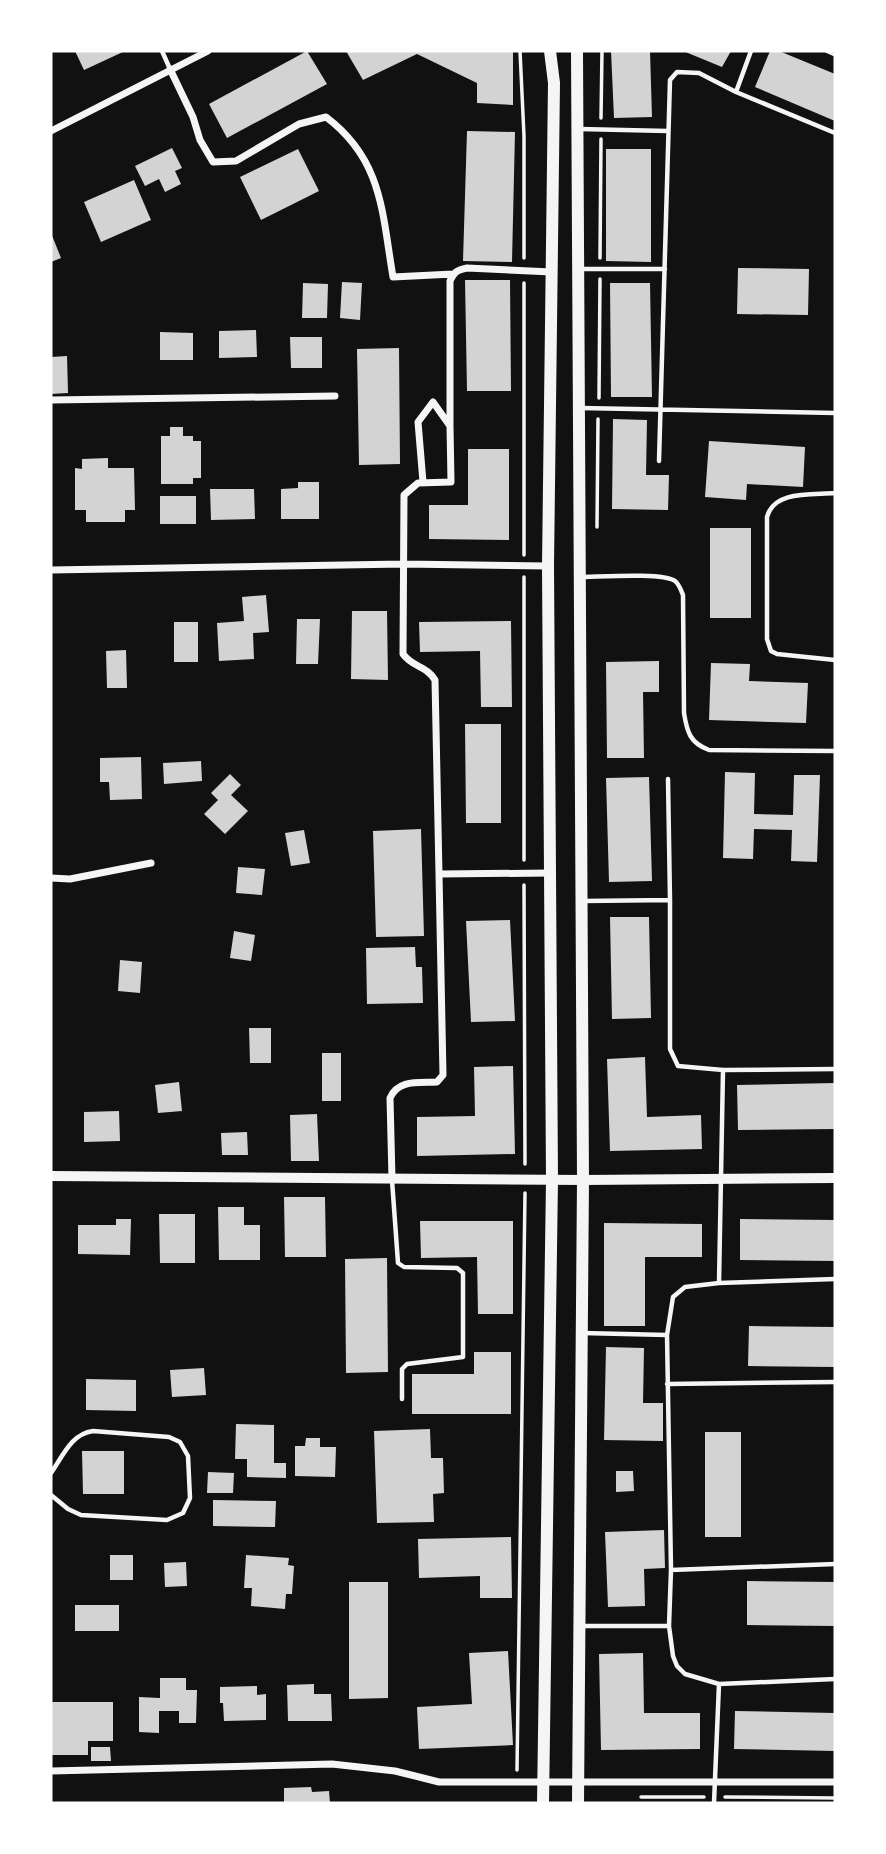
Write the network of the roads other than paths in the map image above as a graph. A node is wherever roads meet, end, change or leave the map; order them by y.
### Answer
1 (162, 51) edge
2 (208, 51) edge
3 (550, 51) edge
4 (577, 51) edge
5 (751, 51) edge
6 (170, 69) junction
7 (736, 92) junction
8 (578, 130) junction
9 (51, 131) edge
10 (668, 131) junction
11 (835, 133) edge
12 (578, 269) junction
13 (664, 269) junction
14 (553, 272) junction
15 (453, 274) junction
16 (335, 396) dead end
17 (51, 400) edge
18 (579, 408) junction
19 (661, 410) junction
20 (835, 413) edge
21 (450, 426) junction
22 (659, 461) dead end
23 (423, 482) junction
24 (835, 493) edge
25 (403, 564) junction
26 (548, 566) junction
27 (51, 570) edge
28 (579, 577) junction
29 (835, 660) edge
30 (835, 751) edge
31 (668, 779) dead end
32 (151, 863) dead end
33 (551, 873) junction
34 (439, 874) junction
35 (51, 878) edge
36 (670, 900) junction
37 (581, 901) junction
38 (835, 1069) edge
39 (723, 1070) junction
40 (51, 1176) edge
41 (835, 1178) edge
42 (392, 1179) junction
43 (721, 1179) junction
44 (552, 1180) junction
45 (583, 1181) junction
46 (835, 1279) edge
47 (719, 1283) junction
48 (581, 1333) junction
49 (667, 1335) junction
50 (835, 1382) edge
51 (667, 1384) junction
52 (402, 1399) dead end
53 (51, 1473) edge
54 (51, 1494) edge
55 (835, 1564) edge
56 (671, 1570) junction
57 (579, 1626) junction
58 (669, 1626) junction
59 (835, 1679) edge
60 (719, 1684) junction
61 (51, 1771) edge
62 (835, 1782) edge
63 (578, 1783) junction
64 (714, 1783) junction
65 (543, 1784) junction
66 (543, 1803) edge
67 (578, 1803) edge
68 (714, 1803) edge

1 - 6 lane
2 - 6 street
3 - 14 main road
4 - 8 main road
5 - 7 lane
6 - 9 street
6 - 15 street
7 - 10 lane
7 - 11 lane
8 - 10 lane
8 - 12 main road
10 - 13 lane
12 - 13 lane
12 - 18 main road
13 - 19 lane
14 - 15 street
14 - 26 main road
15 - 21 street
16 - 17 street
18 - 19 lane
18 - 28 main road
19 - 20 lane
19 - 22 lane
21 - 23 street
21 - 23 street
23 - 25 street
24 - 29 lane
25 - 26 street
25 - 27 street
25 - 34 street
26 - 33 main road
28 - 30 lane
28 - 37 main road
31 - 36 lane
32 - 35 street
33 - 34 street
33 - 44 main road
34 - 42 street
36 - 37 lane
36 - 39 lane
37 - 45 main road
38 - 39 lane
39 - 43 lane
40 - 42 street
41 - 43 street
42 - 44 street
42 - 52 lane
43 - 45 street
43 - 47 lane
44 - 45 street
44 - 65 main road
45 - 48 main road
46 - 47 lane
47 - 49 lane
48 - 49 lane
48 - 57 main road
49 - 51 lane
50 - 51 lane
51 - 56 lane
53 - 54 lane
55 - 56 lane
56 - 58 lane
57 - 58 lane
57 - 63 main road
58 - 60 lane
59 - 60 lane
60 - 64 lane
61 - 65 street
62 - 64 street
63 - 64 street
63 - 65 street
63 - 67 main road
64 - 68 lane
65 - 66 main road

